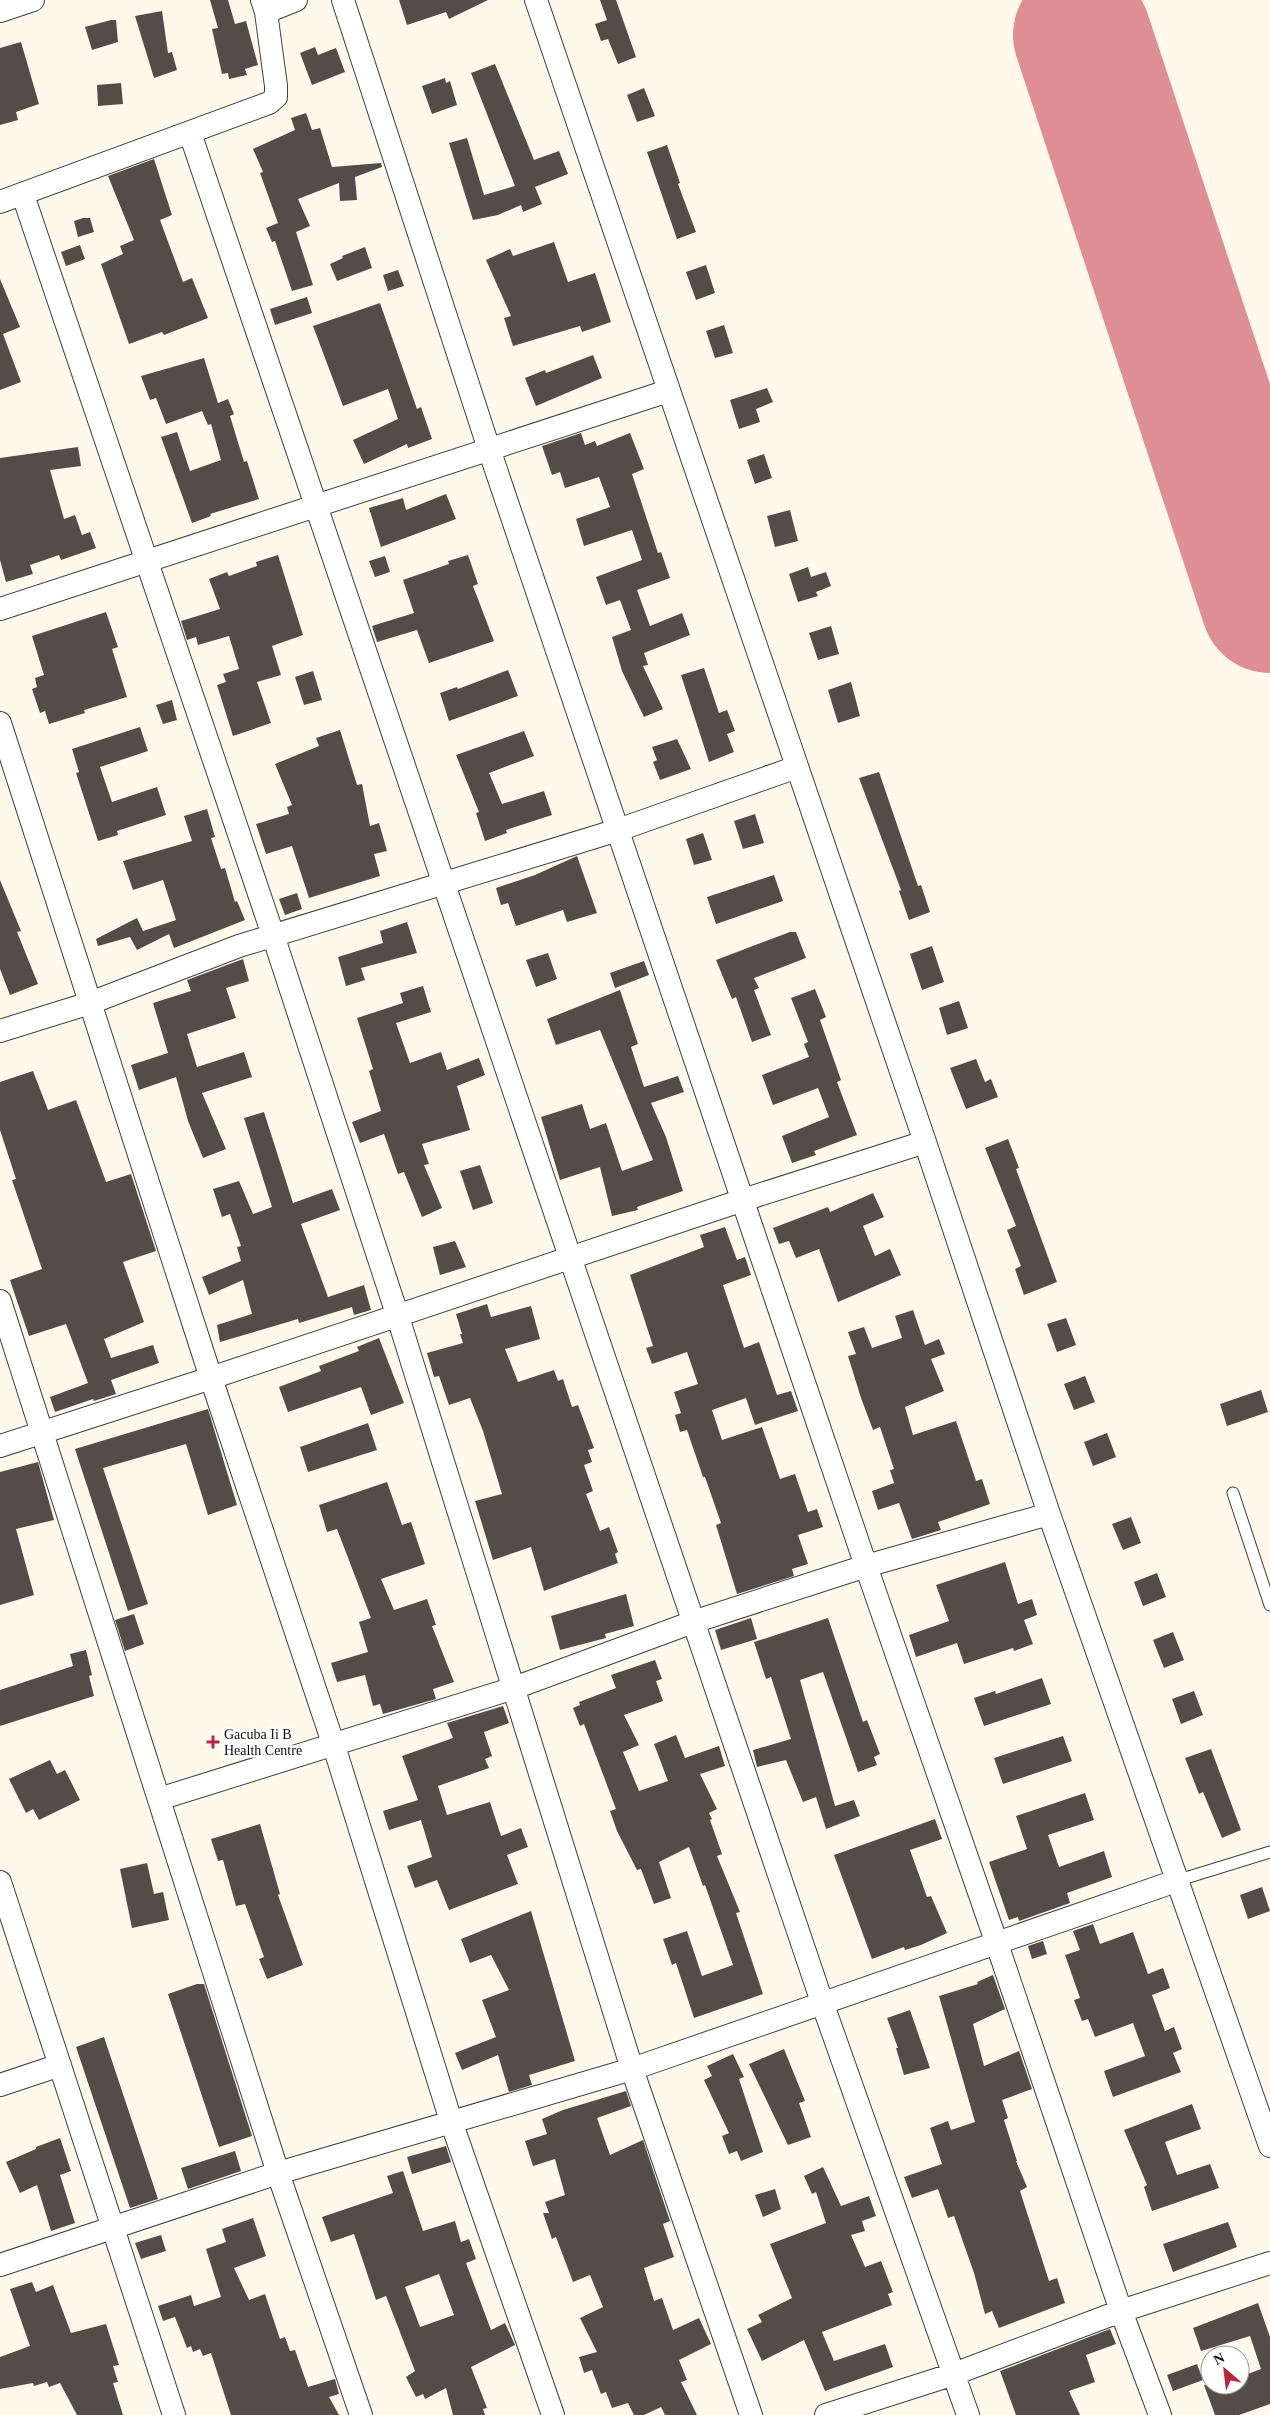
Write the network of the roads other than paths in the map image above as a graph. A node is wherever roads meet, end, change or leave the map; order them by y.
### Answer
1 (33, 0) edge
2 (296, 0) edge
3 (343, 0) edge
4 (536, 0) edge
5 (264, 6) edge
6 (0, 11) edge
7 (190, 133) junction
8 (23, 195) junction
9 (0, 202) edge
10 (668, 391) junction
11 (488, 450) junction
12 (316, 506) junction
13 (145, 561) junction
14 (0, 609) edge
15 (0, 723) edge
16 (797, 767) junction
17 (618, 830) junction
18 (444, 885) junction
19 (273, 935) junction
20 (90, 1003) junction
21 (0, 1031) edge
22 (925, 1142) junction
23 (743, 1200) junction
24 (570, 1260) junction
25 (0, 1301) edge
26 (398, 1317) junction
27 (211, 1378) junction
28 (42, 1431) junction
29 (0, 1446) edge
30 (1234, 1494) dead end
31 (1049, 1514) junction
32 (866, 1566) junction
33 (1270, 1605) edge
34 (693, 1622) junction
35 (514, 1688) junction
36 (334, 1746) junction
37 (159, 1799) junction
38 (1270, 1852) edge
39 (1179, 1880) junction
40 (0, 1882) edge
41 (998, 1944) junction
42 (822, 2002) junction
43 (60, 2065) junction
44 (632, 2069) junction
45 (0, 2085) edge
46 (451, 2121) junction
47 (1270, 2146) edge
48 (278, 2173) junction
49 (114, 2229) junction
50 (1270, 2263) edge
51 (0, 2265) edge
52 (1121, 2310) junction
53 (954, 2374) junction
54 (174, 2415) edge
55 (361, 2415) edge
56 (553, 2415) edge
57 (751, 2415) edge
58 (826, 2415) edge
59 (968, 2415) edge
60 (1160, 2415) edge

1 - 6 street
2 - 5 street
3 - 11 street
4 - 10 street
5 - 7 street
7 - 8 street
7 - 12 street
8 - 9 street
8 - 13 street
10 - 11 street
10 - 16 street
11 - 12 street
11 - 17 street
12 - 13 street
12 - 18 street
13 - 14 street
13 - 19 street
15 - 20 street
16 - 17 street
16 - 22 street
17 - 18 street
17 - 23 street
18 - 19 street
18 - 24 street
19 - 20 street
19 - 26 street
20 - 21 street
20 - 27 street
22 - 23 street
22 - 31 street
23 - 24 street
23 - 32 street
24 - 26 street
24 - 34 street
25 - 28 street
26 - 27 street
26 - 35 street
27 - 28 street
27 - 36 street
28 - 29 street
28 - 37 street
30 - 33 lane
31 - 32 street
31 - 39 street
32 - 34 street
32 - 41 street
34 - 35 street
34 - 42 street
35 - 36 street
35 - 44 street
36 - 37 street
36 - 46 street
37 - 48 street
38 - 39 lane
39 - 41 street
39 - 47 street
40 - 43 street
41 - 42 street
41 - 52 street
42 - 44 street
42 - 53 street
43 - 45 street
43 - 49 street
44 - 46 street
44 - 57 street
46 - 48 street
46 - 56 street
48 - 49 street
48 - 55 street
49 - 51 street
49 - 54 street
50 - 52 street
52 - 53 street
52 - 60 street
53 - 58 street
53 - 59 street

